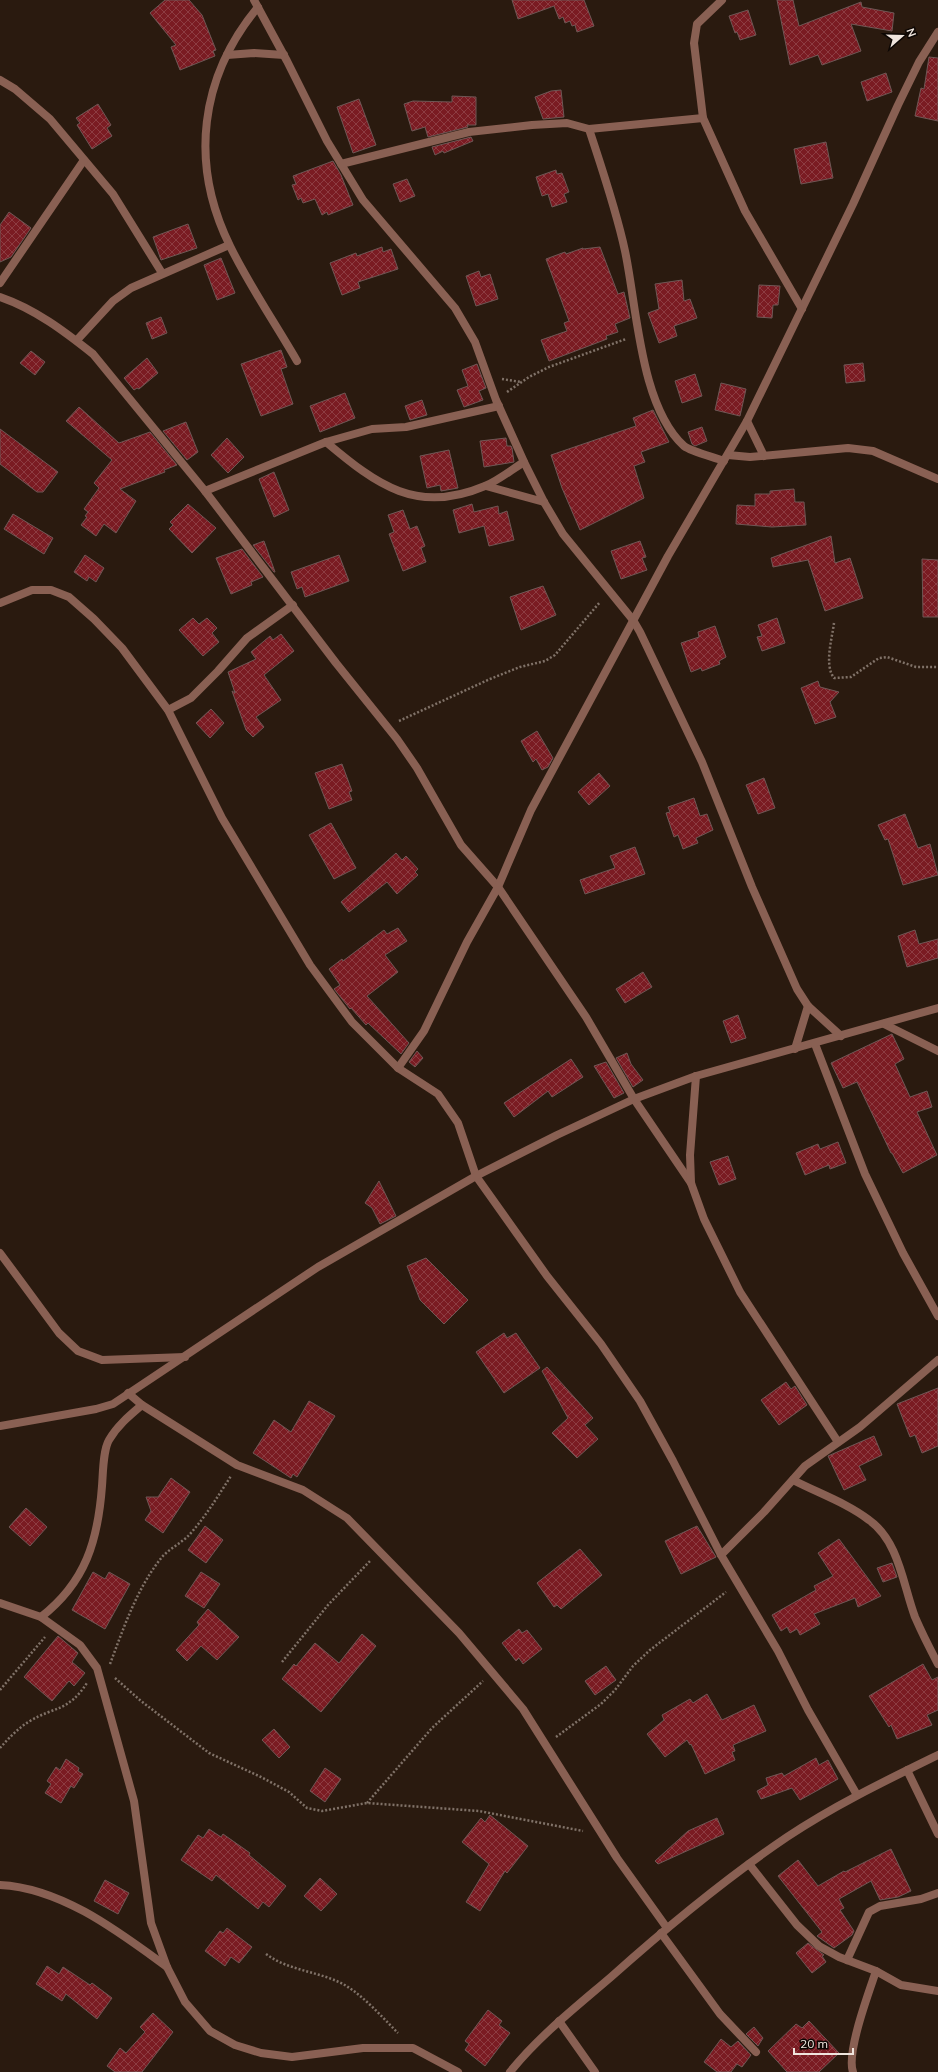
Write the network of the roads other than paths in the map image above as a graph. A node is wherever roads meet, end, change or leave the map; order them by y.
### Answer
1 (722, 0) edge
2 (256, 3) edge
3 (938, 32) edge
4 (227, 55) junction
5 (284, 56) junction
6 (0, 80) edge
7 (703, 118) junction
8 (589, 129) junction
9 (84, 160) junction
10 (341, 164) junction
11 (229, 245) junction
12 (162, 273) junction
13 (0, 283) edge
14 (0, 297) edge
15 (802, 309) junction
16 (77, 340) junction
17 (298, 361) dead end
18 (497, 403) junction
19 (747, 421) junction
20 (326, 442) junction
21 (764, 456) junction
22 (726, 458) junction
23 (524, 462) junction
24 (938, 479) edge
25 (486, 486) junction
26 (205, 491) junction
27 (544, 502) junction
28 (0, 603) edge
29 (293, 605) junction
30 (633, 620) junction
31 (168, 710) junction
32 (498, 887) junction
33 (808, 1006) junction
34 (938, 1008) edge
35 (884, 1024) junction
36 (841, 1036) junction
37 (815, 1044) junction
38 (795, 1049) junction
39 (938, 1051) edge
40 (398, 1068) junction
41 (696, 1076) junction
42 (634, 1100) junction
43 (476, 1176) junction
44 (691, 1183) junction
45 (0, 1253) edge
46 (938, 1316) edge
47 (185, 1357) junction
48 (938, 1360) edge
49 (128, 1394) junction
50 (142, 1405) junction
51 (0, 1426) edge
52 (838, 1442) junction
53 (793, 1480) junction
54 (721, 1555) junction
55 (0, 1603) edge
56 (41, 1616) junction
57 (938, 1664) edge
58 (938, 1755) edge
59 (907, 1770) junction
60 (857, 1795) junction
61 (938, 1834) edge
62 (749, 1864) junction
63 (0, 1884) edge
64 (938, 1893) edge
65 (664, 1931) junction
66 (846, 1960) junction
67 (167, 1967) junction
68 (876, 1971) junction
69 (938, 1991) edge
70 (559, 2021) junction
71 (756, 2052) dead end
72 (458, 2072) edge
73 (510, 2072) edge
74 (595, 2072) edge
75 (853, 2072) edge

1 - 7 street
2 - 4 street
2 - 5 street
3 - 15 street
4 - 5 street
4 - 11 street
5 - 10 street
6 - 9 street
7 - 8 street
7 - 15 street
8 - 10 street
8 - 22 street
9 - 12 street
9 - 13 street
10 - 18 street
11 - 12 street
11 - 17 street
12 - 16 street
14 - 16 street
15 - 19 street
16 - 26 street
18 - 20 street
18 - 23 street
19 - 21 street
19 - 22 street
20 - 25 street
20 - 26 street
21 - 22 street
21 - 24 street
22 - 30 street
23 - 25 street
23 - 27 street
25 - 27 street
26 - 29 street
27 - 30 street
28 - 31 street
29 - 31 street
29 - 32 street
30 - 32 street
30 - 33 street
31 - 40 street
32 - 40 street
32 - 42 street
33 - 36 street
33 - 38 street
34 - 35 street
35 - 36 street
35 - 39 street
36 - 37 street
37 - 38 street
37 - 46 street
38 - 41 street
40 - 43 street
41 - 42 street
41 - 44 street
42 - 43 street
42 - 44 street
43 - 47 street
43 - 54 street
44 - 52 street
45 - 47 street
47 - 49 street
48 - 52 street
49 - 50 street
49 - 51 street
50 - 56 street
50 - 65 street
52 - 53 street
53 - 54 street
53 - 57 street
54 - 60 street
55 - 56 street
56 - 67 street
58 - 59 street
59 - 60 street
59 - 61 street
60 - 62 street
62 - 65 street
62 - 66 street
63 - 67 street
64 - 66 street
65 - 70 street
65 - 71 street
66 - 68 street
67 - 72 street
68 - 69 street
68 - 75 street
70 - 73 street
70 - 74 street

